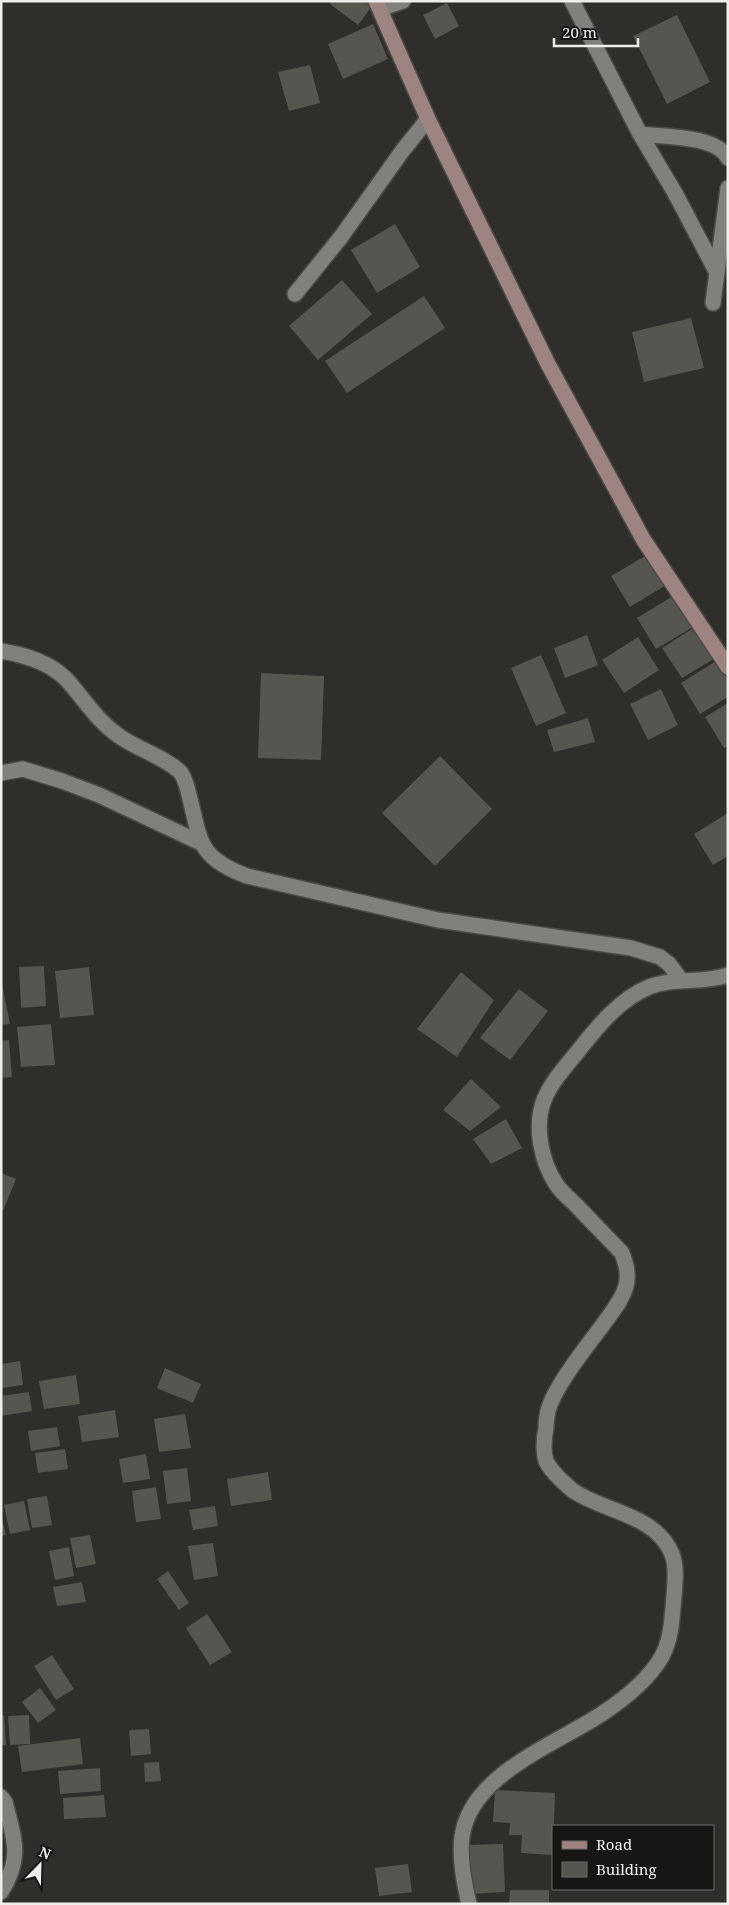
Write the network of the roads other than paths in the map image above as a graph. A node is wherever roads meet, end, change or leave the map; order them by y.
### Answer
1 (404, 1) edge
2 (572, 1) edge
3 (378, 5) edge
4 (428, 119) junction
5 (640, 134) junction
6 (728, 158) edge
7 (728, 188) edge
8 (716, 271) junction
9 (295, 294) dead end
10 (712, 303) dead end
11 (1, 651) edge
12 (728, 667) edge
13 (1, 772) edge
14 (201, 843) junction
15 (728, 975) edge
16 (681, 980) junction
17 (1, 1797) edge
18 (1, 1892) edge
19 (469, 1904) edge

1 - 3 street
2 - 5 street
3 - 4 street
4 - 9 street
4 - 12 street
5 - 6 street
5 - 8 street
7 - 8 street
8 - 10 street
11 - 14 street
13 - 14 street
14 - 16 street
15 - 16 street
16 - 19 street
17 - 18 street

